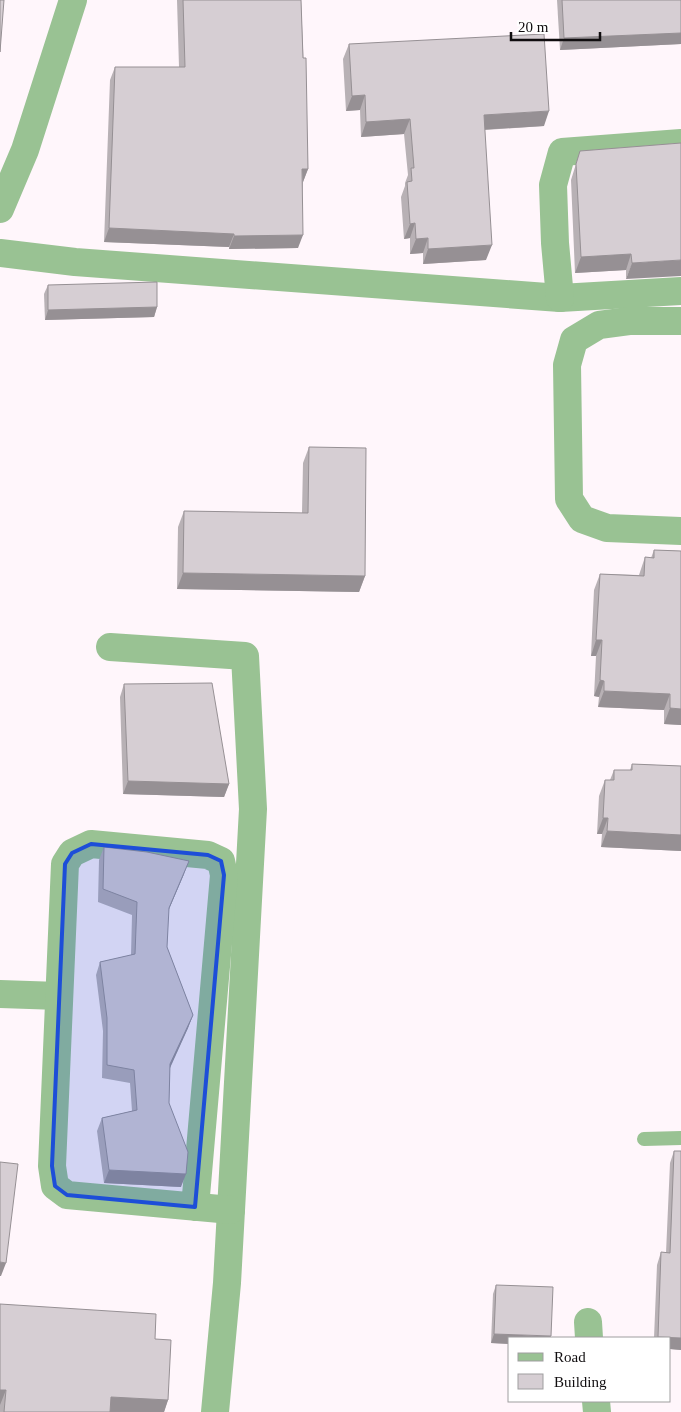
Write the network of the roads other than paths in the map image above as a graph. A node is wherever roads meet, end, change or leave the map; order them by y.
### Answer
1 (73, 0) edge
2 (681, 143) edge
3 (0, 209) edge
4 (0, 253) edge
5 (681, 291) edge
6 (560, 298) junction
7 (681, 322) edge
8 (681, 531) edge
9 (110, 647) dead end
10 (0, 994) edge
11 (59, 996) junction
12 (644, 1138) dead end
13 (681, 1138) edge
14 (195, 1207) junction
15 (231, 1210) junction
16 (215, 1412) edge

1 - 3 street
2 - 6 street
4 - 6 street
5 - 6 street
7 - 8 street
9 - 15 street
10 - 11 street
11 - 14 street
11 - 14 street
12 - 13 lane
14 - 15 street
15 - 16 street

